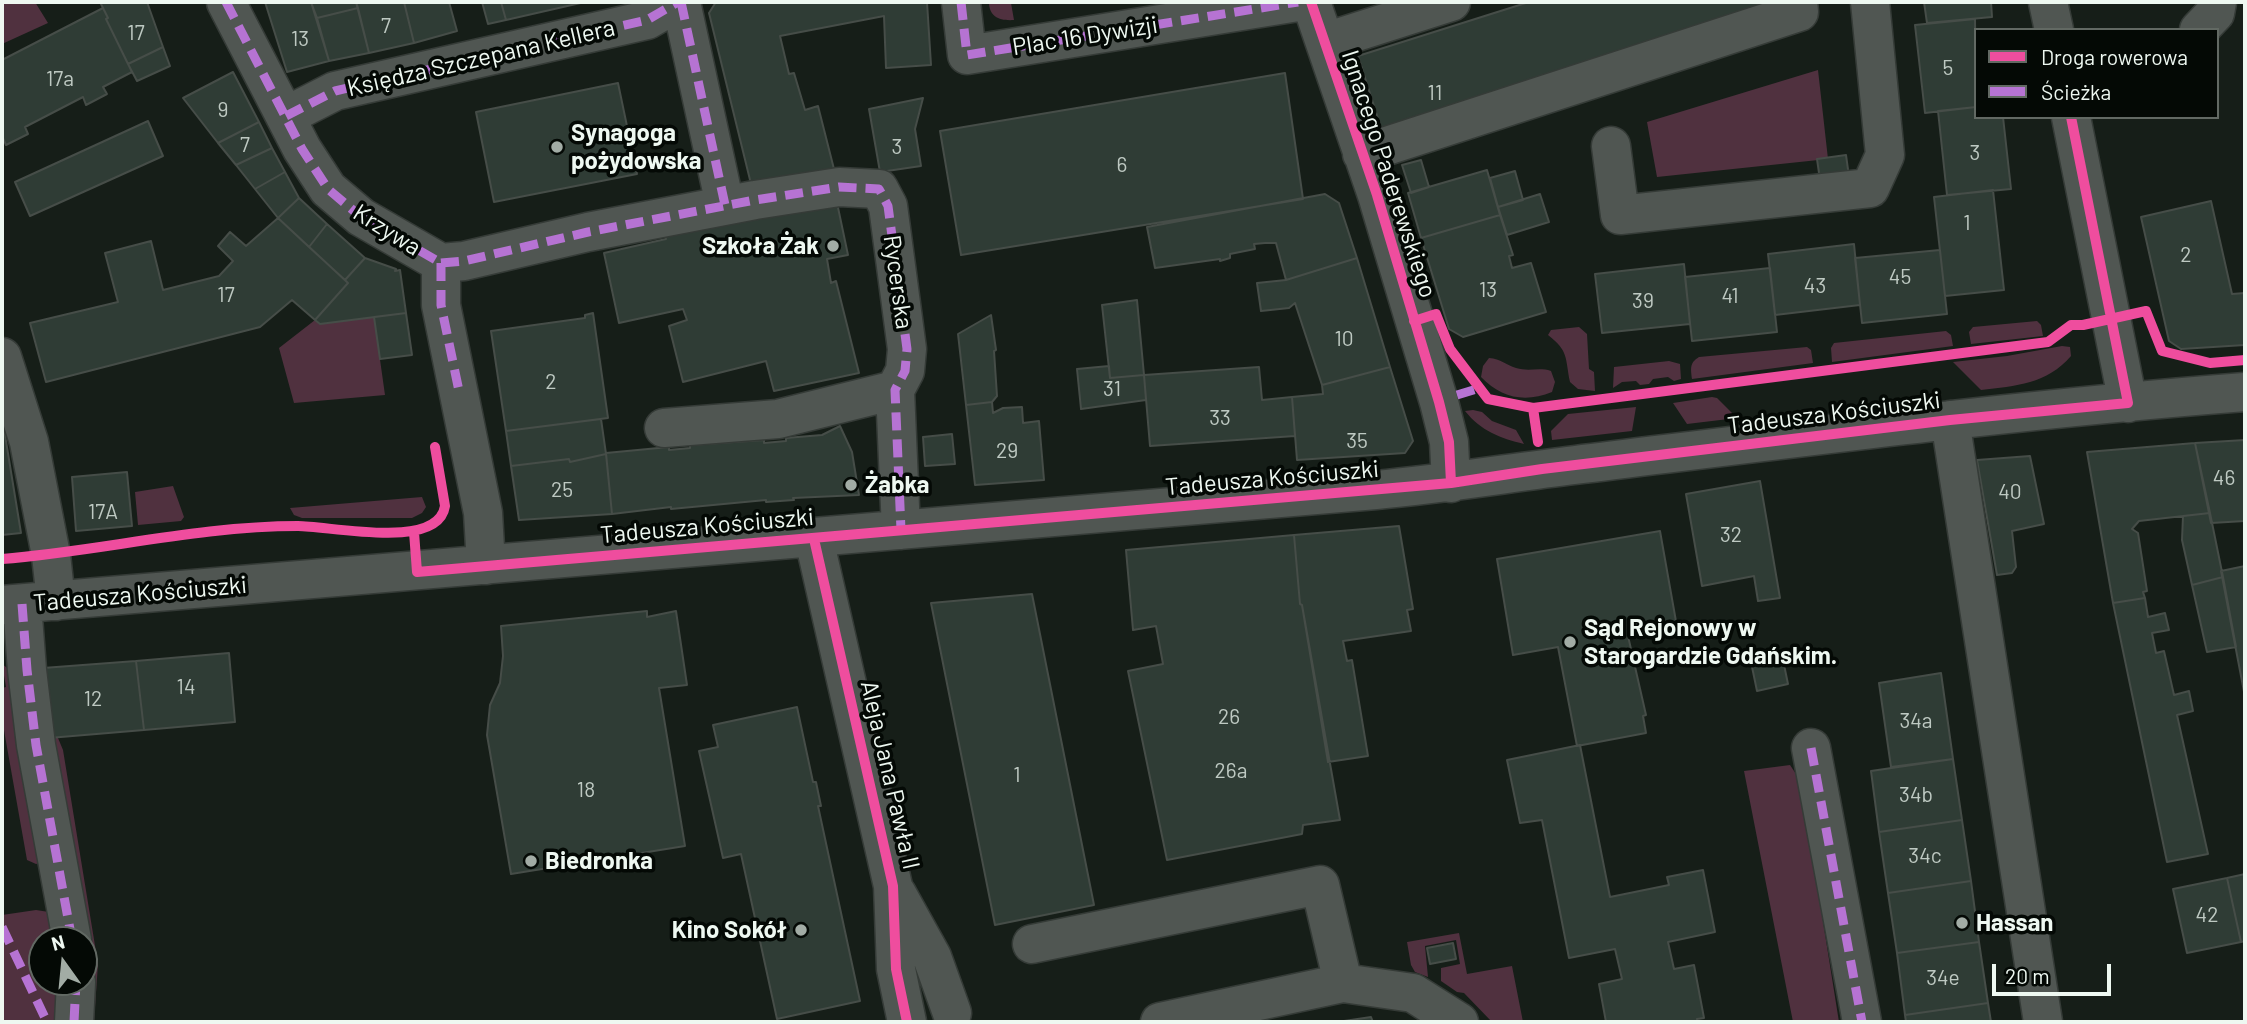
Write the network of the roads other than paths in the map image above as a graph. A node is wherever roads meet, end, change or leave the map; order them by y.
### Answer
1 (226, 2) edge
2 (679, 2) edge
3 (961, 2) edge
4 (1298, 2) edge
5 (1311, 2) edge
6 (1451, 2) edge
7 (1798, 2) edge
8 (1870, 2) edge
9 (2048, 2) edge
10 (2217, 2) edge
11 (2054, 28) edge
12 (2201, 28) edge
13 (1325, 42) junction
14 (286, 117) junction
15 (2071, 119) edge
16 (1611, 146) dead end
17 (1362, 154) junction
18 (725, 205) junction
19 (441, 263) junction
20 (2, 357) edge
21 (895, 390) junction
22 (2245, 392) edge
23 (2128, 402) junction
24 (1950, 420) junction
25 (664, 428) dead end
26 (1451, 483) junction
27 (901, 530) junction
28 (814, 539) junction
29 (486, 565) junction
30 (27, 604) edge
31 (1811, 748) dead end
32 (893, 886) junction
33 (69, 926) edge
34 (1032, 944) dead end
35 (1343, 983) junction
36 (75, 996) edge
37 (1260, 1012) edge
38 (950, 1019) edge
39 (74, 1022) edge
40 (907, 1022) edge
41 (1160, 1022) edge
42 (1459, 1022) edge
43 (1862, 1022) edge
44 (2043, 1022) edge

1 - 14 street, Krzywa
2 - 14 street, Księdza Szczepana Kellera
2 - 18 street
3 - 4 street, Plac 16 Dywizji
5 - 13 street, Ignacego Paderewskiego
6 - 13 street
7 - 17 street
8 - 16 street
9 - 11 street
10 - 12 street
13 - 17 street, Ignacego Paderewskiego
14 - 19 street, Krzywa
15 - 23 street
17 - 26 street, Ignacego Paderewskiego
18 - 19 street, Rycerska
18 - 21 street, Rycerska
19 - 29 street, Krzywa
20 - 30 street
21 - 25 street
21 - 27 street, Rycerska
22 - 23 street, Tadeusza Kościuszki
23 - 24 street, Tadeusza Kościuszki
24 - 26 street, Tadeusza Kościuszki
24 - 44 street, Tadeusza Kościuszki
26 - 27 street, Tadeusza Kościuszki
27 - 28 street, Tadeusza Kościuszki
28 - 29 street, Tadeusza Kościuszki
28 - 32 street, Aleja Jana Pawła II
29 - 30 street, Tadeusza Kościuszki
30 - 33 street
31 - 43 street
32 - 38 street, Aleja Jana Pawła II
32 - 40 street, Aleja Jana Pawła II
34 - 35 street
35 - 37 street
35 - 42 street
36 - 39 street
37 - 41 street

